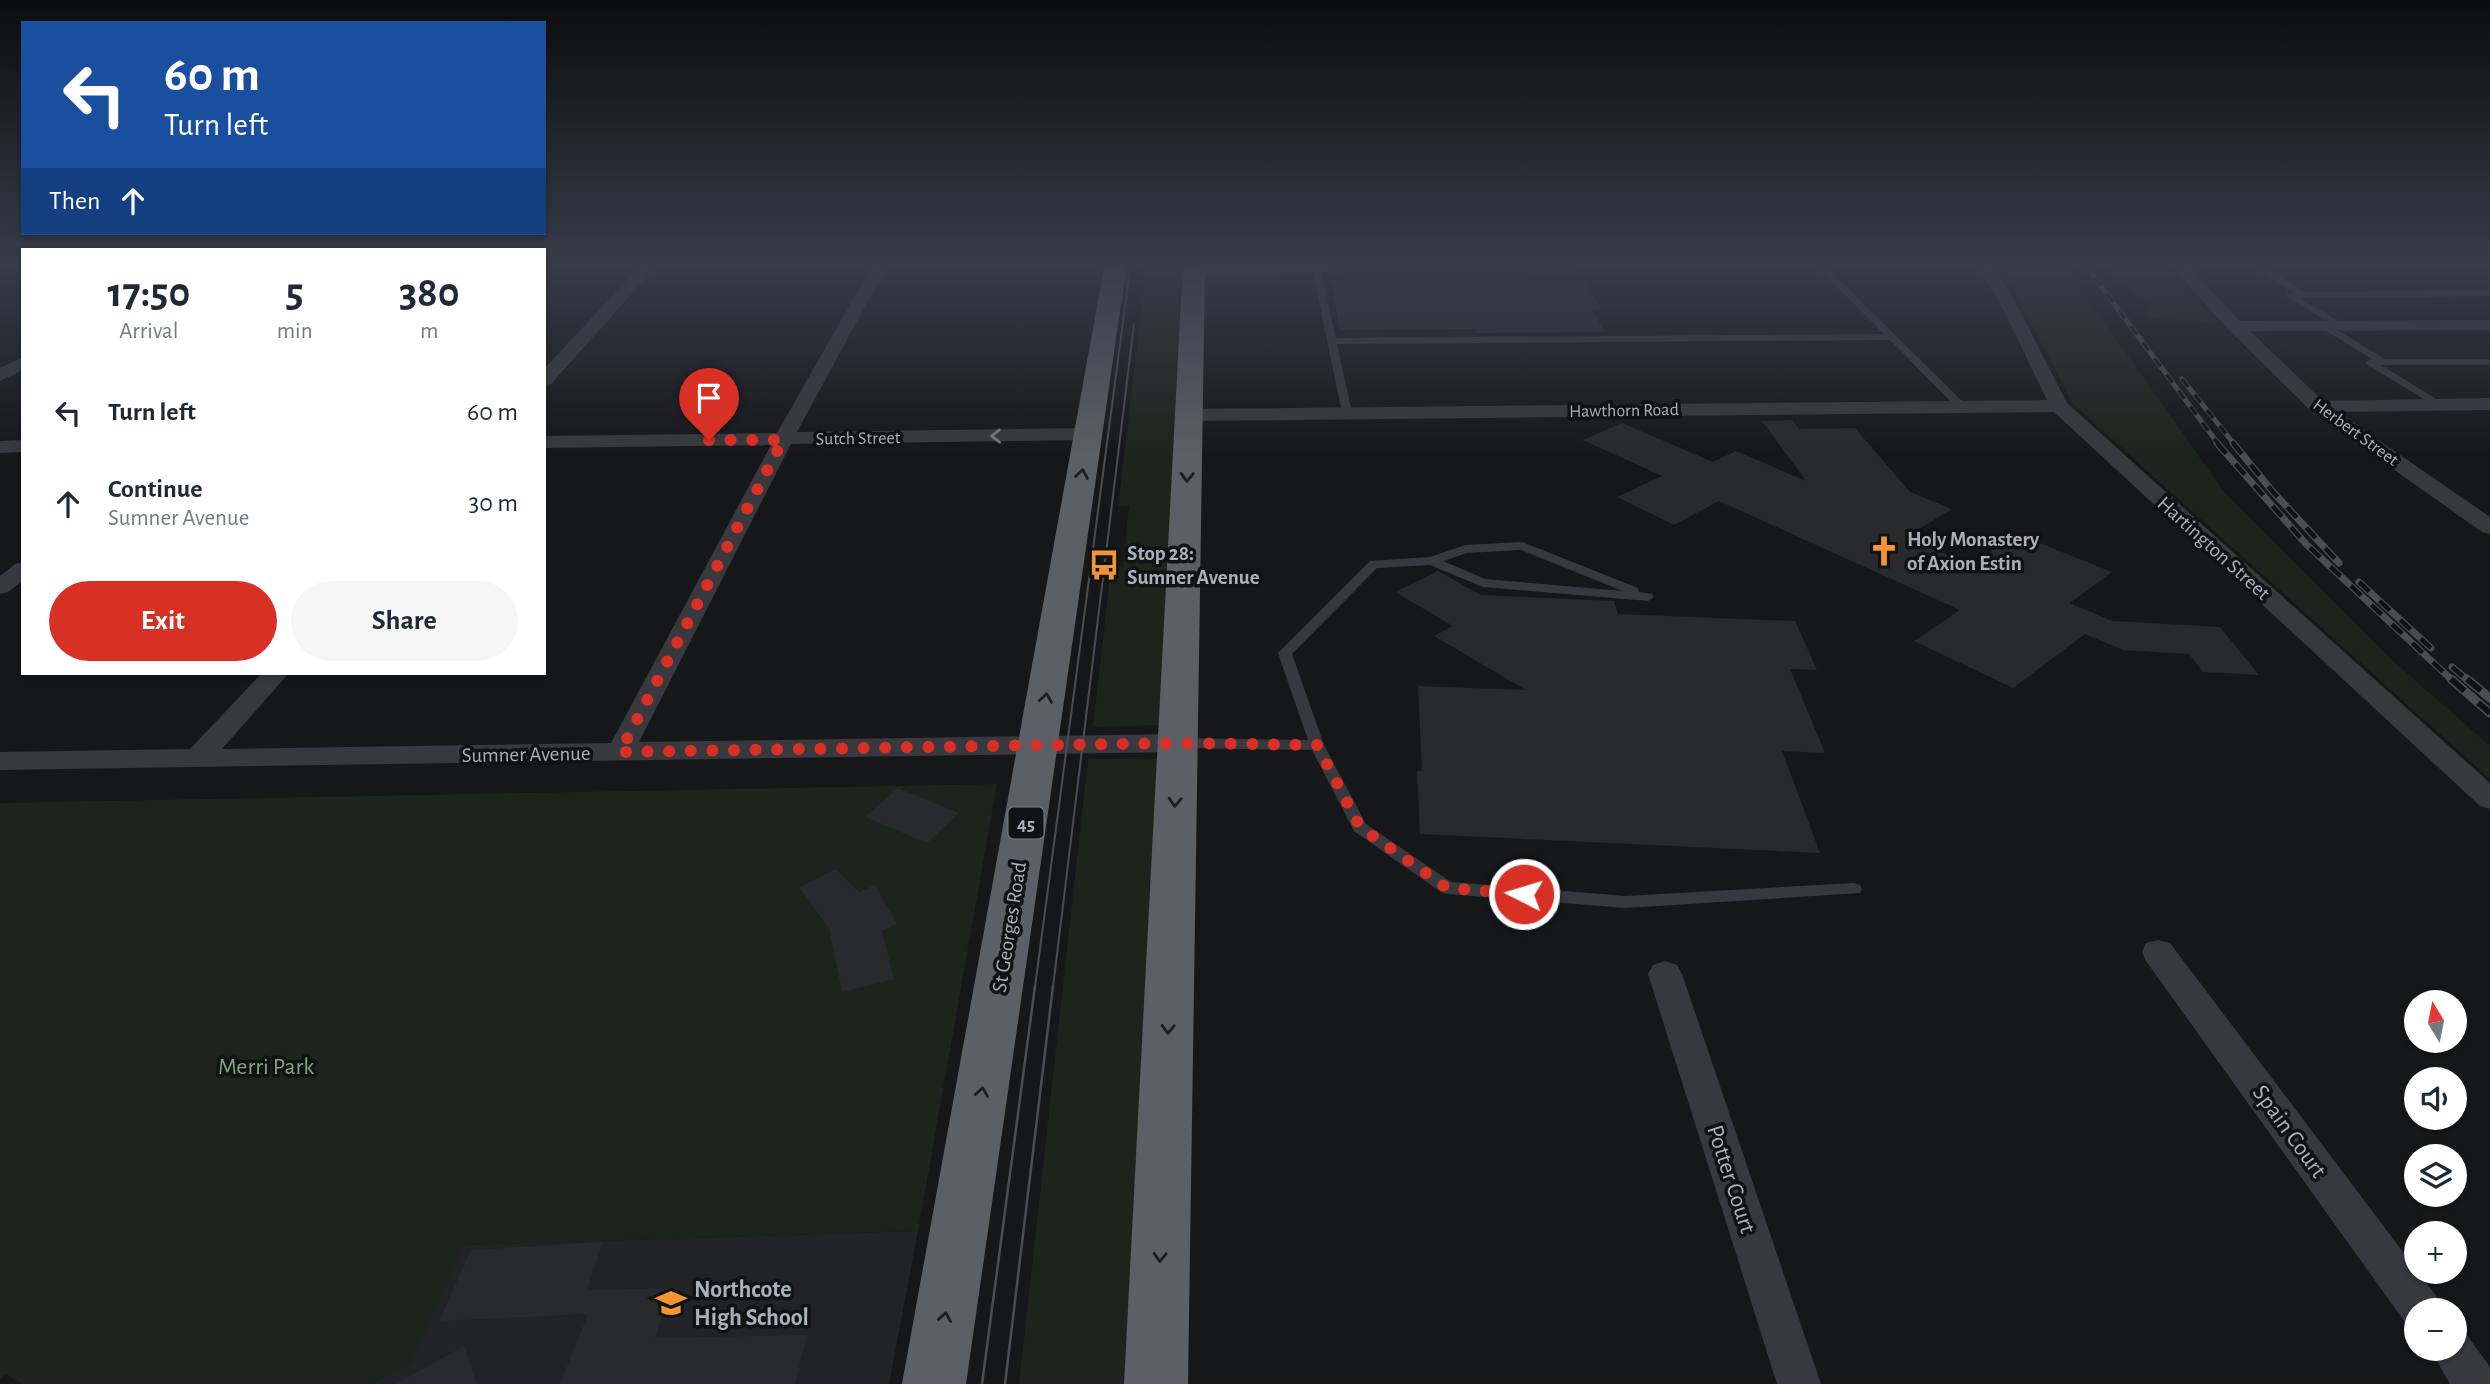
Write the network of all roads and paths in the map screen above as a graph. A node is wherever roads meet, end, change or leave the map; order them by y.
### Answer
1 (2236, 326) edge
2 (593, 327) edge
3 (845, 327) edge
4 (1105, 327) edge
5 (1192, 327) edge
6 (1329, 327) edge
7 (1882, 327) edge
8 (2020, 327) edge
9 (2293, 327) edge
10 (2334, 327) junction
11 (2366, 327) edge
12 (1892, 337) junction
13 (1332, 341) junction
14 (2385, 362) junction
15 (2490, 362) edge
16 (21, 363) edge
17 (0, 376) edge
18 (546, 378) edge
19 (2437, 404) junction
20 (2490, 404) edge
21 (2059, 405) junction
22 (1961, 407) junction
23 (2318, 407) junction
24 (1347, 413) junction
25 (1189, 415) junction
26 (1088, 434) junction
27 (783, 440) junction
28 (546, 442) edge
29 (21, 446) edge
30 (0, 447) edge
31 (2490, 527) edge
32 (1432, 561) junction
33 (21, 571) edge
34 (0, 587) edge
35 (274, 675) edge
36 (1177, 743) junction
37 (1039, 745) junction
38 (1317, 745) junction
39 (620, 752) junction
40 (198, 758) junction
41 (0, 761) edge
42 (2490, 799) edge
43 (1854, 889) dead end
44 (2158, 952) dead end
45 (1665, 974) dead end
46 (2412, 1298) edge
47 (2460, 1361) edge
48 (934, 1384) edge
49 (1156, 1384) edge
50 (1799, 1384) edge
51 (2476, 1384) edge

1 - 23 street, Herbert Street
2 - 18 street
3 - 27 street
4 - 26 highway, St Georges Road / 45
5 - 25 highway
6 - 13 lane
7 - 12 lane
8 - 21 street, Hartington Street
9 - 10 street
10 - 11 street
10 - 14 lane
12 - 13 lane
12 - 22 lane
13 - 24 lane
14 - 15 lane
14 - 19 lane
16 - 17 street
19 - 20 street
19 - 23 street
21 - 22 street, Hawthorn Road
21 - 42 street, Hartington Street
22 - 24 street, Hawthorn Road
23 - 31 street, Herbert Street
24 - 25 street, Hawthorn Road
25 -> 36 highway
26 -> 27 street, Sutch Street
37 -> 26 highway, St Georges Road / 45
27 - 28 street, Sutch Street
27 - 39 street
29 - 30 street
32 - 32 lane
32 - 38 lane
33 - 34 street
35 - 40 street
36 - 37 street, Sumner Avenue
36 - 38 lane
36 -> 49 highway
37 - 39 street, Sumner Avenue
48 -> 37 highway, St Georges Road / 45
38 - 43 lane
39 - 40 street, Sumner Avenue
40 - 41 street, Sumner Avenue
44 - 46 street, Spain Court
45 - 50 street, Potter Court
47 - 51 street

